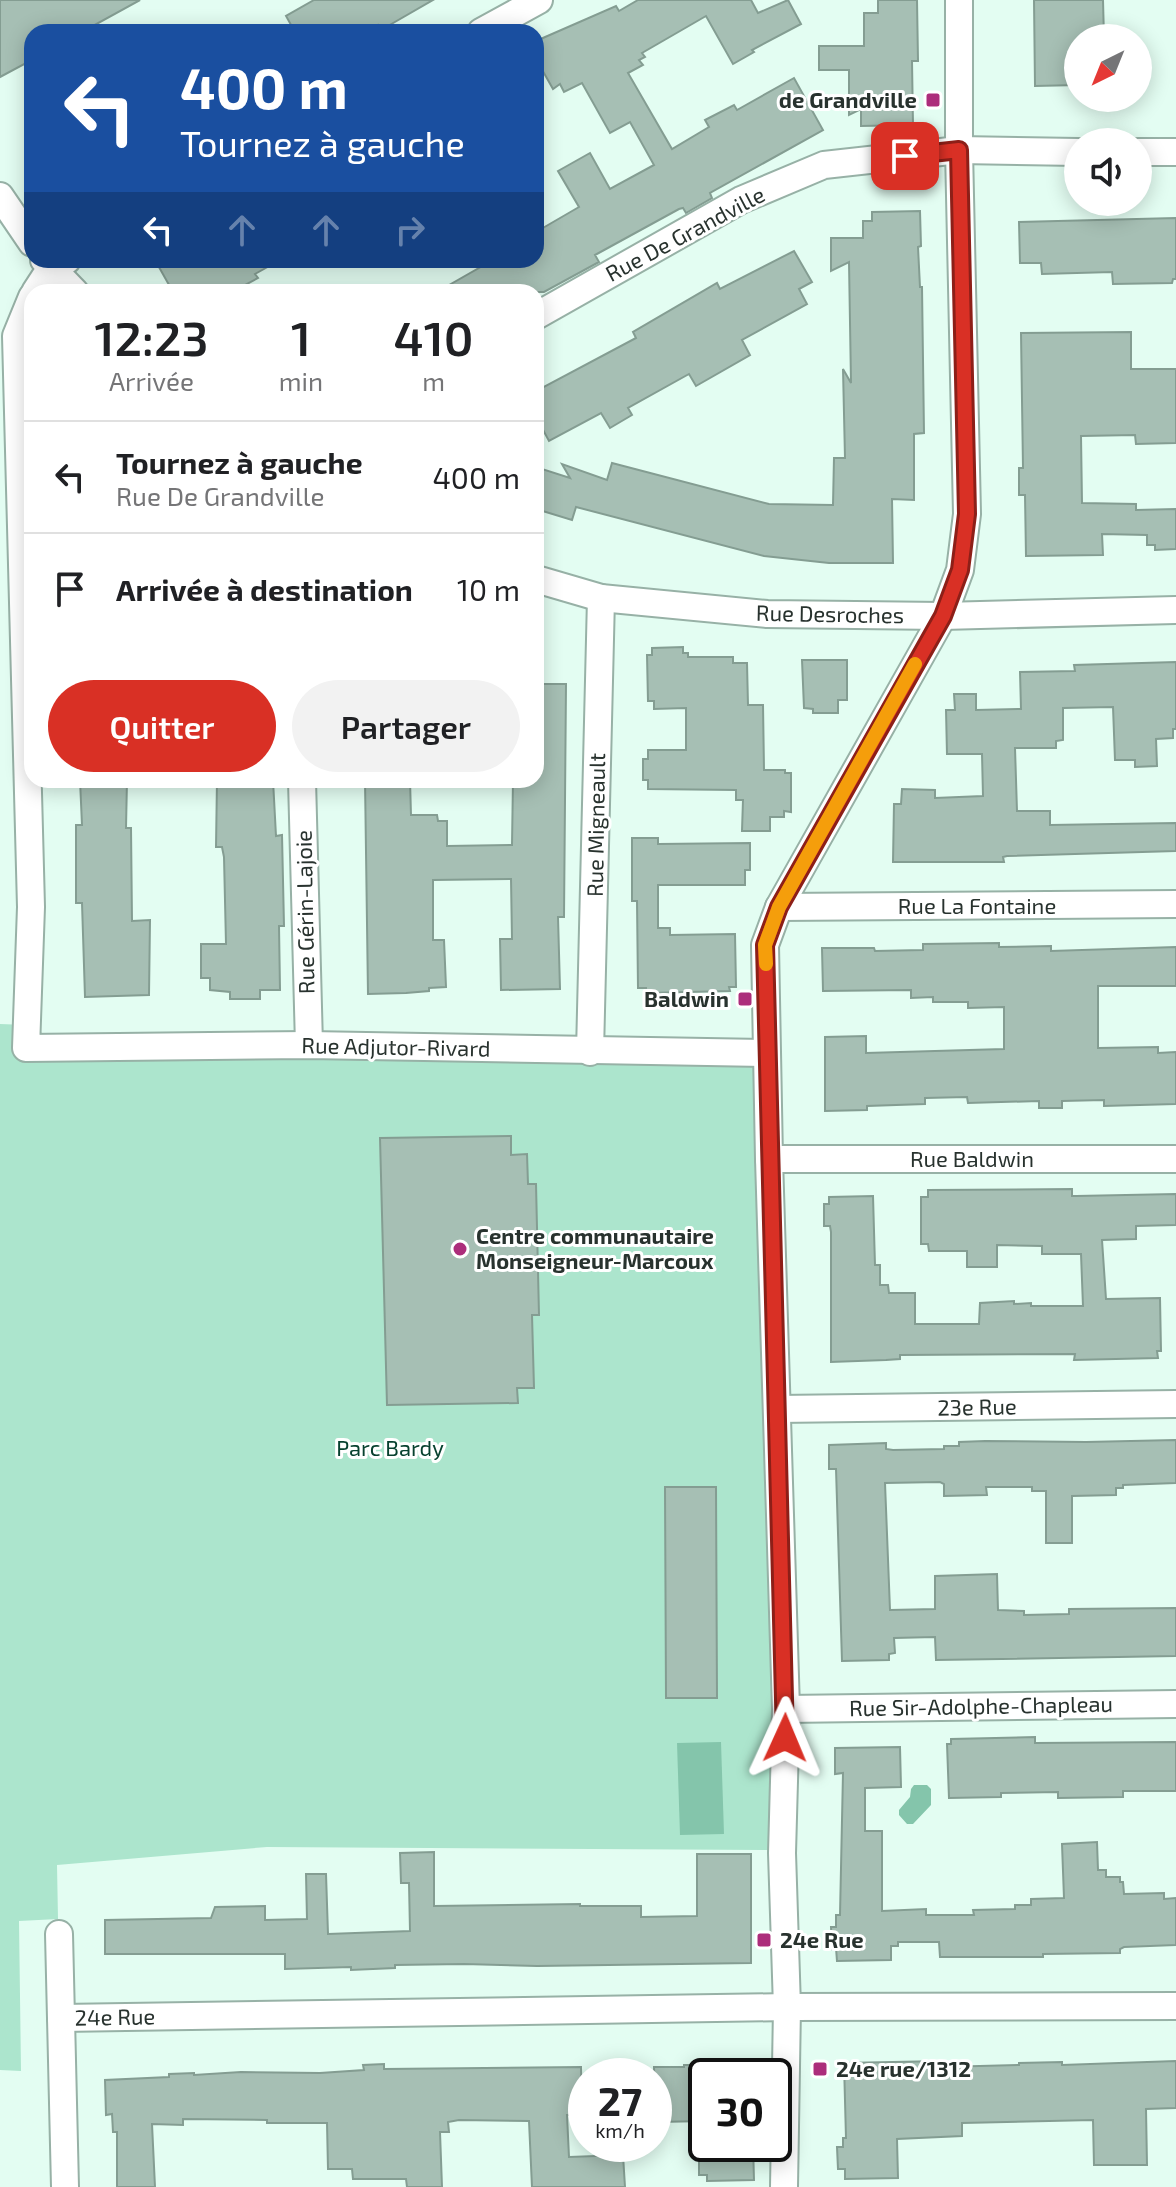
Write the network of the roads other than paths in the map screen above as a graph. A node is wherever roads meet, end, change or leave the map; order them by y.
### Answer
1 (539, 0) edge
2 (959, 0) edge
3 (496, 24) edge
4 (959, 150) junction
5 (1064, 152) edge
6 (1152, 152) edge
7 (1176, 152) edge
8 (0, 196) edge
9 (24, 231) edge
10 (544, 311) edge
11 (24, 317) edge
12 (544, 581) edge
13 (601, 598) junction
14 (1176, 610) edge
15 (943, 616) junction
16 (24, 641) edge
17 (28, 788) edge
18 (302, 788) edge
19 (1176, 904) edge
20 (779, 907) junction
21 (309, 1045) junction
22 (590, 1052) junction
23 (766, 1053) junction
24 (769, 1159) junction
25 (1176, 1159) edge
26 (1176, 1404) edge
27 (778, 1409) junction
28 (1176, 1704) edge
29 (786, 1709) junction
30 (59, 1934) dead end
31 (1176, 2006) edge
32 (787, 2007) junction
33 (61, 2018) junction
34 (65, 2187) edge
35 (784, 2187) edge

1 - 3 street
2 - 4 street
4 - 5 street, Rue De Grandville
4 - 10 street, Rue De Grandville
4 - 15 street
6 - 7 street
8 - 9 street
11 - 16 street, Rue Adjutor-Rivard
12 - 13 street, Rue Desroches
13 - 15 street, Rue Desroches
13 - 22 street, Rue Migneault
14 - 15 street, Rue Desroches
15 - 20 street
17 - 21 street, Rue Adjutor-Rivard
18 - 21 street, Rue Gérin-Lajoie
19 - 20 street, Rue La Fontaine
20 - 23 street
21 - 22 street, Rue Adjutor-Rivard
22 - 23 street, Rue Adjutor-Rivard
23 - 24 street
24 - 25 street, Rue Baldwin
24 - 27 street
26 - 27 street, 23e Rue
27 - 29 street
28 - 29 street, Rue Sir-Adolphe-Chapleau
29 - 32 street
30 - 33 street
31 - 32 street, 24e Rue
32 - 33 street, 24e Rue
32 - 35 street
33 - 34 street

